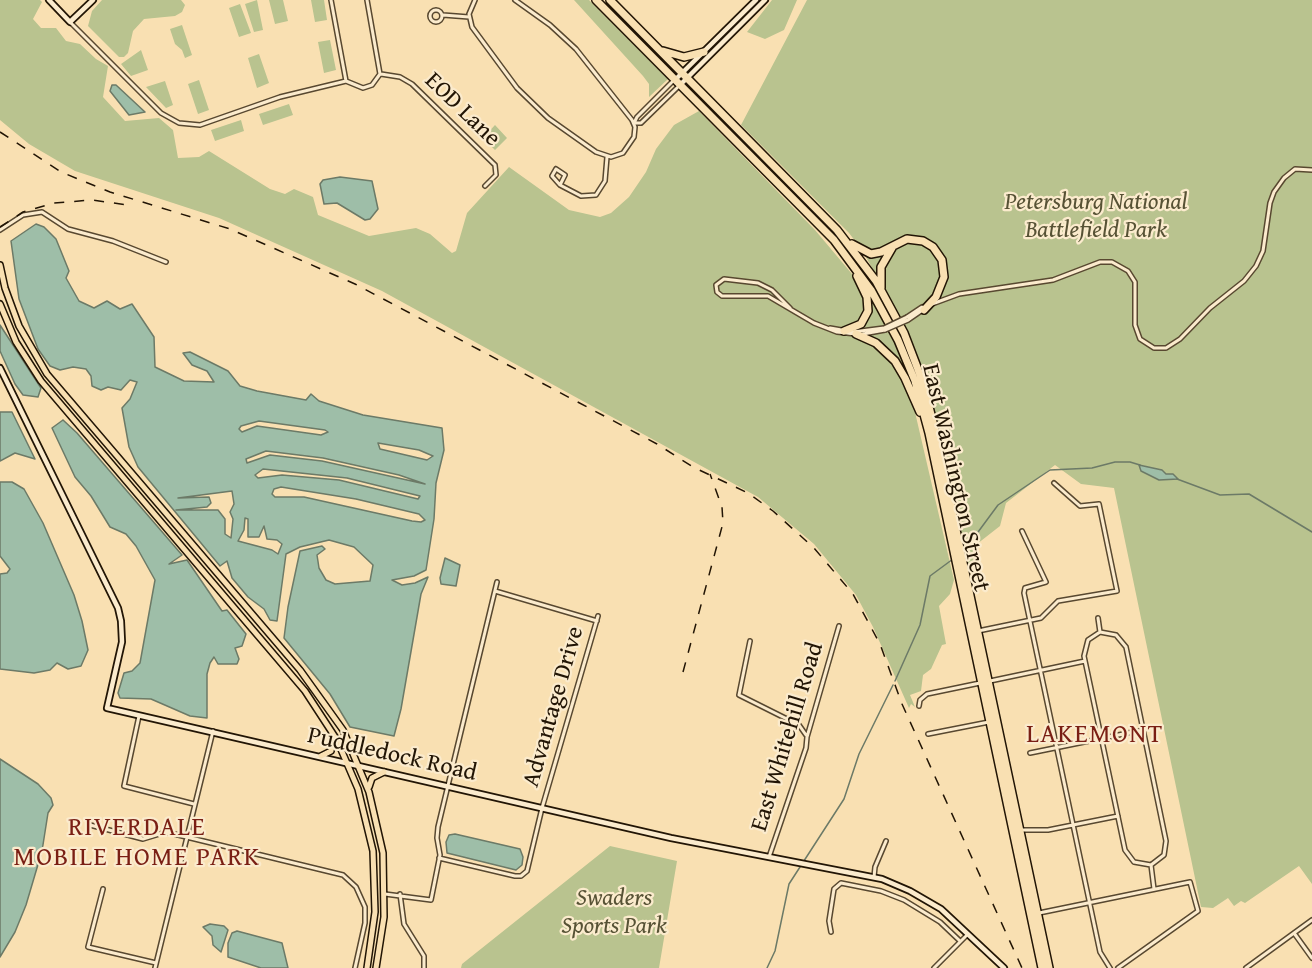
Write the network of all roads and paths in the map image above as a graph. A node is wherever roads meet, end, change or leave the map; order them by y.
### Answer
1 (49, 0) edge
2 (93, 0) edge
3 (331, 0) edge
4 (367, 0) edge
5 (475, 0) edge
6 (515, 0) edge
7 (596, 0) edge
8 (610, 0) edge
9 (756, 0) edge
10 (765, 0) edge
11 (443, 15) junction
12 (469, 17) junction
13 (70, 22) junction
14 (716, 44) junction
15 (654, 45) junction
16 (704, 52) junction
17 (380, 74) junction
18 (684, 76) junction
19 (346, 81) junction
20 (678, 82) junction
21 (634, 123) junction
22 (607, 157) junction
23 (1312, 170) edge
24 (560, 185) junction
25 (485, 186) dead end
26 (0, 230) edge
27 (845, 239) junction
28 (844, 252) junction
29 (166, 262) dead end
30 (0, 265) edge
31 (764, 285) junction
32 (882, 290) junction
33 (762, 295) junction
34 (0, 304) edge
35 (790, 308) junction
36 (923, 308) junction
37 (822, 327) junction
38 (885, 329) junction
39 (844, 331) junction
40 (856, 334) junction
41 (0, 368) edge
42 (929, 433) junction
43 (1054, 483) dead end
44 (1022, 531) dead end
45 (497, 582) dead end
46 (495, 591) junction
47 (1098, 618) dead end
48 (1029, 621) junction
49 (839, 626) dead end
50 (974, 632) junction
51 (1100, 632) junction
52 (750, 641) dead end
53 (1085, 661) junction
54 (1040, 670) junction
55 (985, 682) junction
56 (919, 706) dead end
57 (140, 714) junction
58 (994, 721) junction
59 (1143, 730) junction
60 (213, 731) junction
61 (334, 734) junction
62 (928, 734) dead end
63 (807, 737) junction
64 (1101, 738) junction
65 (1056, 748) junction
66 (1030, 753) dead end
67 (321, 756) junction
68 (348, 762) junction
69 (359, 765) junction
70 (384, 772) junction
71 (448, 788) junction
72 (369, 792) junction
73 (194, 804) junction
74 (542, 808) junction
75 (1118, 816) junction
76 (90, 825) dead end
77 (1072, 825) junction
78 (1017, 831) junction
79 (186, 838) junction
80 (886, 841) dead end
81 (769, 857) junction
82 (439, 858) junction
83 (1151, 865) junction
84 (874, 877) junction
85 (103, 889) dead end
86 (1154, 889) junction
87 (385, 894) junction
88 (400, 894) junction
89 (1089, 903) junction
90 (1034, 914) junction
91 (1312, 920) edge
92 (831, 932) dead end
93 (1294, 933) junction
94 (969, 934) junction
95 (960, 942) junction
96 (1312, 958) edge
97 (156, 963) junction
98 (1247, 967) edge
99 (155, 968) edge
100 (355, 968) edge
101 (367, 968) edge
102 (376, 968) edge
103 (424, 968) edge
104 (934, 968) edge
105 (1004, 968) edge
106 (1042, 968) edge
107 (1049, 968) edge
108 (1110, 968) edge
109 (1118, 968) edge

1 - 13 street
2 - 13 street
3 - 19 street
4 - 17 street
5 - 12 street
6 - 21 street
7 - 20 highway, East Washington Street
8 - 15 highway, East Washington Street
9 - 14 street
10 - 14 street
11 - 11 street
11 - 12 street
12 - 22 street
13 - 19 street
14 - 16 street
14 - 18 street
15 - 16 highway
15 - 18 highway, East Washington Street
16 - 18 street
17 - 19 street
17 - 25 street, EOD Lane
18 - 20 street
18 - 27 highway, East Washington Street
20 - 21 street
20 - 21 street
20 - 28 highway, East Washington Street
21 - 22 street
22 - 24 street
23 - 36 street
24 - 24 street
26 - 29 street
27 - 32 highway, East Washington Street
27 - 36 highway
28 - 39 highway
28 - 42 highway, East Washington Street
30 - 69 main road
31 - 33 street
31 - 33 street
31 - 35 street
32 - 36 highway
32 - 50 highway, East Washington Street
33 - 35 street
34 - 61 main road
35 - 37 street
36 - 38 street, bridge
37 - 39 street
37 - 40 street
38 - 39 street
38 - 40 street
40 - 42 highway
41 - 57 street, Puddledock Road
42 - 50 highway, East Washington Street
43 - 48 street
44 - 48 street
45 - 46 street
46 - 71 street
46 - 74 street, Advantage Drive
47 - 51 street
48 - 50 street
48 - 54 street
49 - 63 street, East Whitehill Road
50 - 55 highway, East Washington Street
51 - 53 street
51 - 59 street
52 - 63 street
53 - 54 street
53 - 64 street
54 - 55 street
54 - 65 street
55 - 56 street
55 - 58 highway, East Washington Street
57 - 60 street, Puddledock Road
57 - 73 street
58 - 62 street
58 - 78 highway, East Washington Street
59 - 64 street
59 - 83 street
60 - 67 street, Puddledock Road
60 - 73 street
61 - 67 main road
61 - 68 main road
63 - 81 street, East Whitehill Road
64 - 65 street
64 - 75 street
65 - 66 street
65 - 77 street
67 - 68 street, Puddledock Road
68 - 69 street, Puddledock Road
68 - 101 main road
69 - 70 street, Puddledock Road
69 - 72 main road
70 - 71 street, Puddledock Road
70 - 72 main road
71 - 74 street, Puddledock Road
71 - 82 street
72 - 87 main road
73 - 79 street
74 - 81 street, Puddledock Road
74 - 82 street, Advantage Drive
75 - 77 street
75 - 83 street
76 - 79 street
77 - 78 street
77 - 89 street
78 - 90 highway, East Washington Street
79 - 97 street
79 - 100 street
80 - 84 street
81 - 84 street, Puddledock Road
82 - 88 street
83 - 86 street
84 - 94 street, Puddledock Road
85 - 97 street
86 - 89 street
86 - 109 street
87 - 88 street
87 - 102 main road
88 - 103 street
89 - 90 street
89 - 108 street
90 - 106 highway, East Washington Street
90 - 107 highway, East Washington Street
91 - 93 street
92 - 95 street
93 - 96 street
93 - 98 street
94 - 95 street
94 - 105 street, Puddledock Road
95 - 104 street
97 - 99 street

